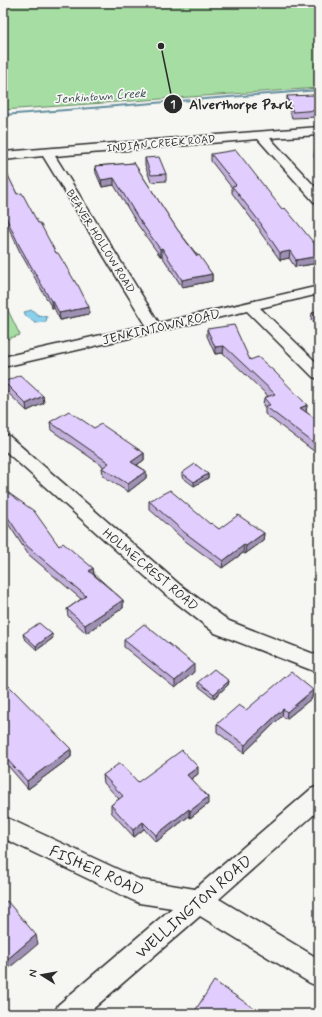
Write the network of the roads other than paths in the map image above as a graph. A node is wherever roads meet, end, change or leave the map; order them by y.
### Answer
1 (319, 131) edge
2 (260, 135) junction
3 (47, 153) junction
4 (3, 156) edge
5 (319, 199) edge
6 (319, 290) edge
7 (250, 306) junction
8 (155, 328) junction
9 (3, 362) edge
10 (319, 374) edge
11 (3, 440) edge
12 (319, 665) edge
13 (319, 796) edge
14 (3, 827) edge
15 (200, 902) junction
16 (319, 974) edge
17 (67, 1014) edge

1 - 2 street, INDIAN CREEK ROAD
2 - 3 street, INDIAN CREEK ROAD
2 - 5 street
3 - 4 street, INDIAN CREEK ROAD
3 - 8 street, BEAVER HOLLOW ROAD
6 - 7 street, JENKINTOWN ROAD
7 - 8 street, JENKINTOWN ROAD
7 - 10 street
8 - 9 street, JENKINTOWN ROAD
11 - 12 street, HOLMECREST ROAD
13 - 15 street, WELLINGTON ROAD
14 - 15 street, FISHER ROAD
15 - 16 street, FISHER ROAD
15 - 17 street, WELLINGTON ROAD

